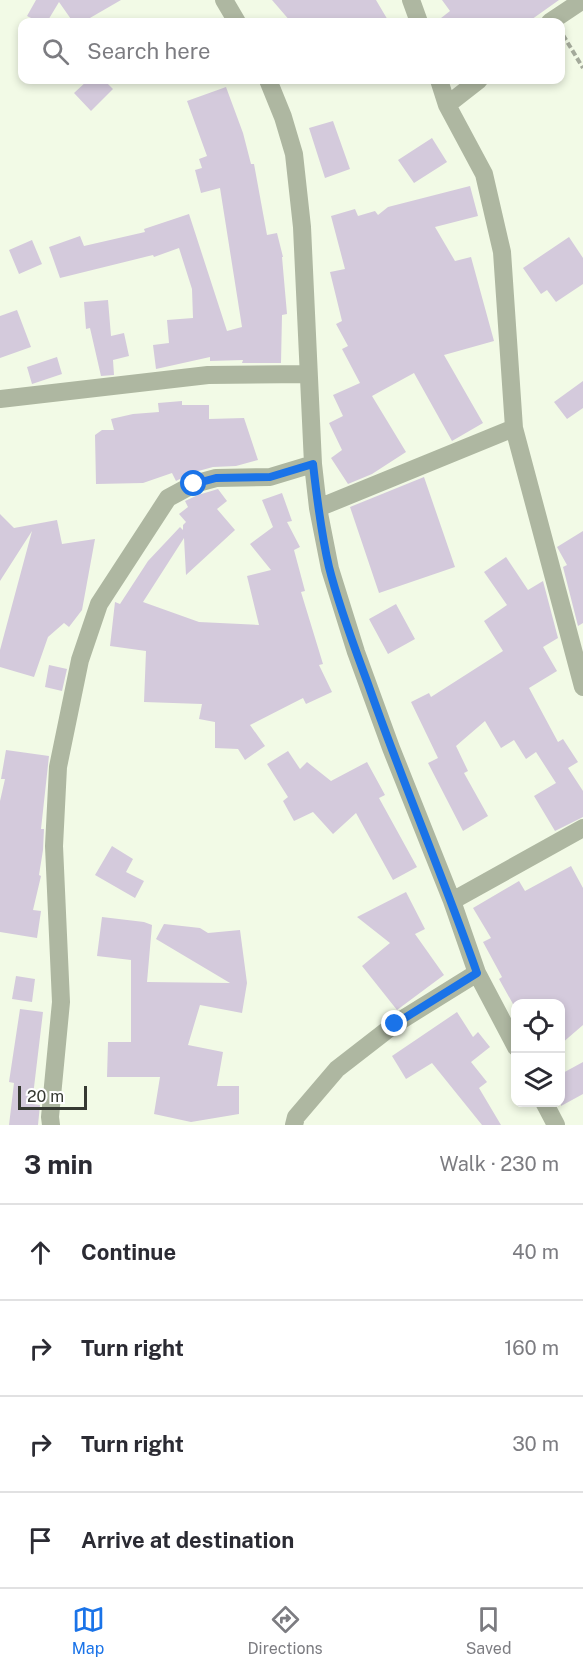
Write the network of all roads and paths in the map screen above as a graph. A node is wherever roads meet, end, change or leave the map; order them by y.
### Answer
1 (224, 0) edge
2 (411, 0) edge
3 (583, 0) edge
4 (235, 18) edge
5 (418, 18) edge
6 (556, 18) edge
7 (565, 39) edge
8 (583, 68) edge
9 (270, 84) edge
10 (440, 84) edge
11 (474, 84) edge
12 (447, 105) junction
13 (308, 374) junction
14 (0, 399) edge
15 (514, 428) junction
16 (313, 464) junction
17 (318, 508) junction
18 (583, 687) edge
19 (583, 828) edge
20 (452, 901) junction
21 (477, 973) junction
22 (511, 1038) edge
23 (547, 1107) edge
24 (51, 1125) edge
25 (294, 1125) edge
26 (556, 1125) edge

1 - 4 street
2 - 5 street
3 - 6 street
7 - 8 path
9 - 13 street
10 - 12 street
11 - 12 street
12 - 15 street
13 - 14 street
13 - 16 street
15 - 17 street
15 - 18 street
16 - 17 street
16 - 24 street
17 - 20 street
19 - 20 street
20 - 21 street
21 - 22 street
21 - 25 street
23 - 26 street

